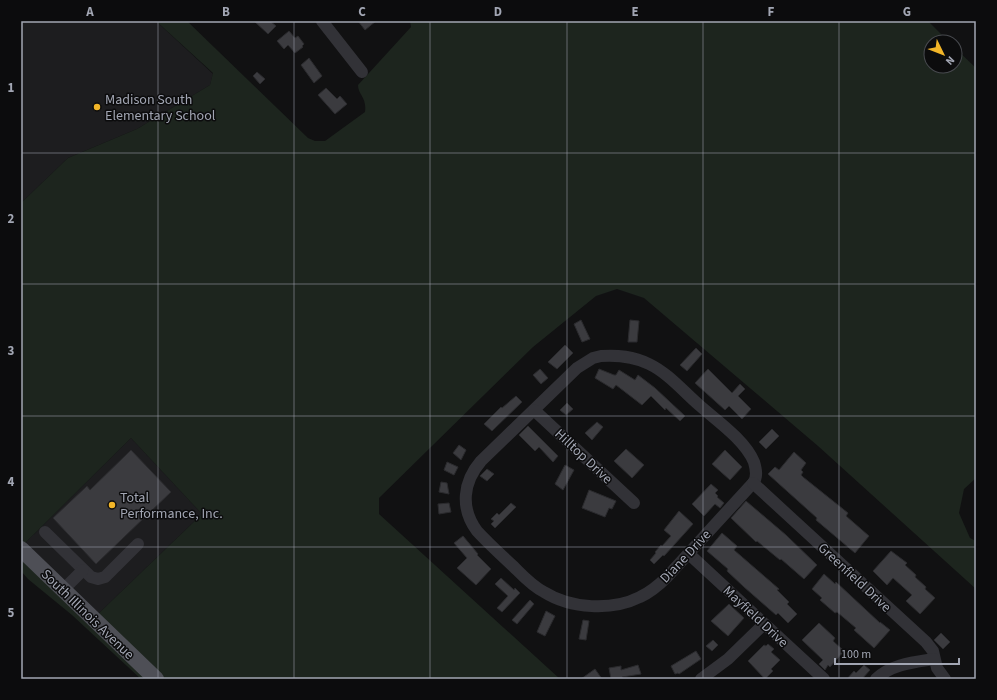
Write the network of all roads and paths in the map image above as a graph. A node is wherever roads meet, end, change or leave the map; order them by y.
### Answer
1 (322, 21) edge
2 (362, 72) dead end
3 (534, 410) junction
4 (753, 483) junction
5 (634, 503) dead end
6 (45, 532) dead end
7 (138, 544) dead end
8 (21, 549) edge
9 (689, 554) junction
10 (83, 570) junction
11 (63, 590) junction
12 (764, 624) junction
13 (934, 659) junction
14 (156, 679) edge
15 (701, 679) edge
16 (824, 679) edge
17 (876, 679) edge
18 (944, 679) edge

1 - 2 street
3 - 4 street, Diane Drive
3 - 5 street, Hilltop Drive
3 - 9 street, Diane Drive
4 - 9 street, Diane Drive
4 - 13 street, Greenfield Drive
6 - 10 street
7 - 10 street
8 - 11 main road, South Illinois Avenue
9 - 12 street, Mayfield Drive
10 - 11 street
11 - 14 main road, South Illinois Avenue
12 - 15 street
12 - 16 street, Mayfield Drive
13 - 17 street
13 - 18 street, Greenfield Drive

